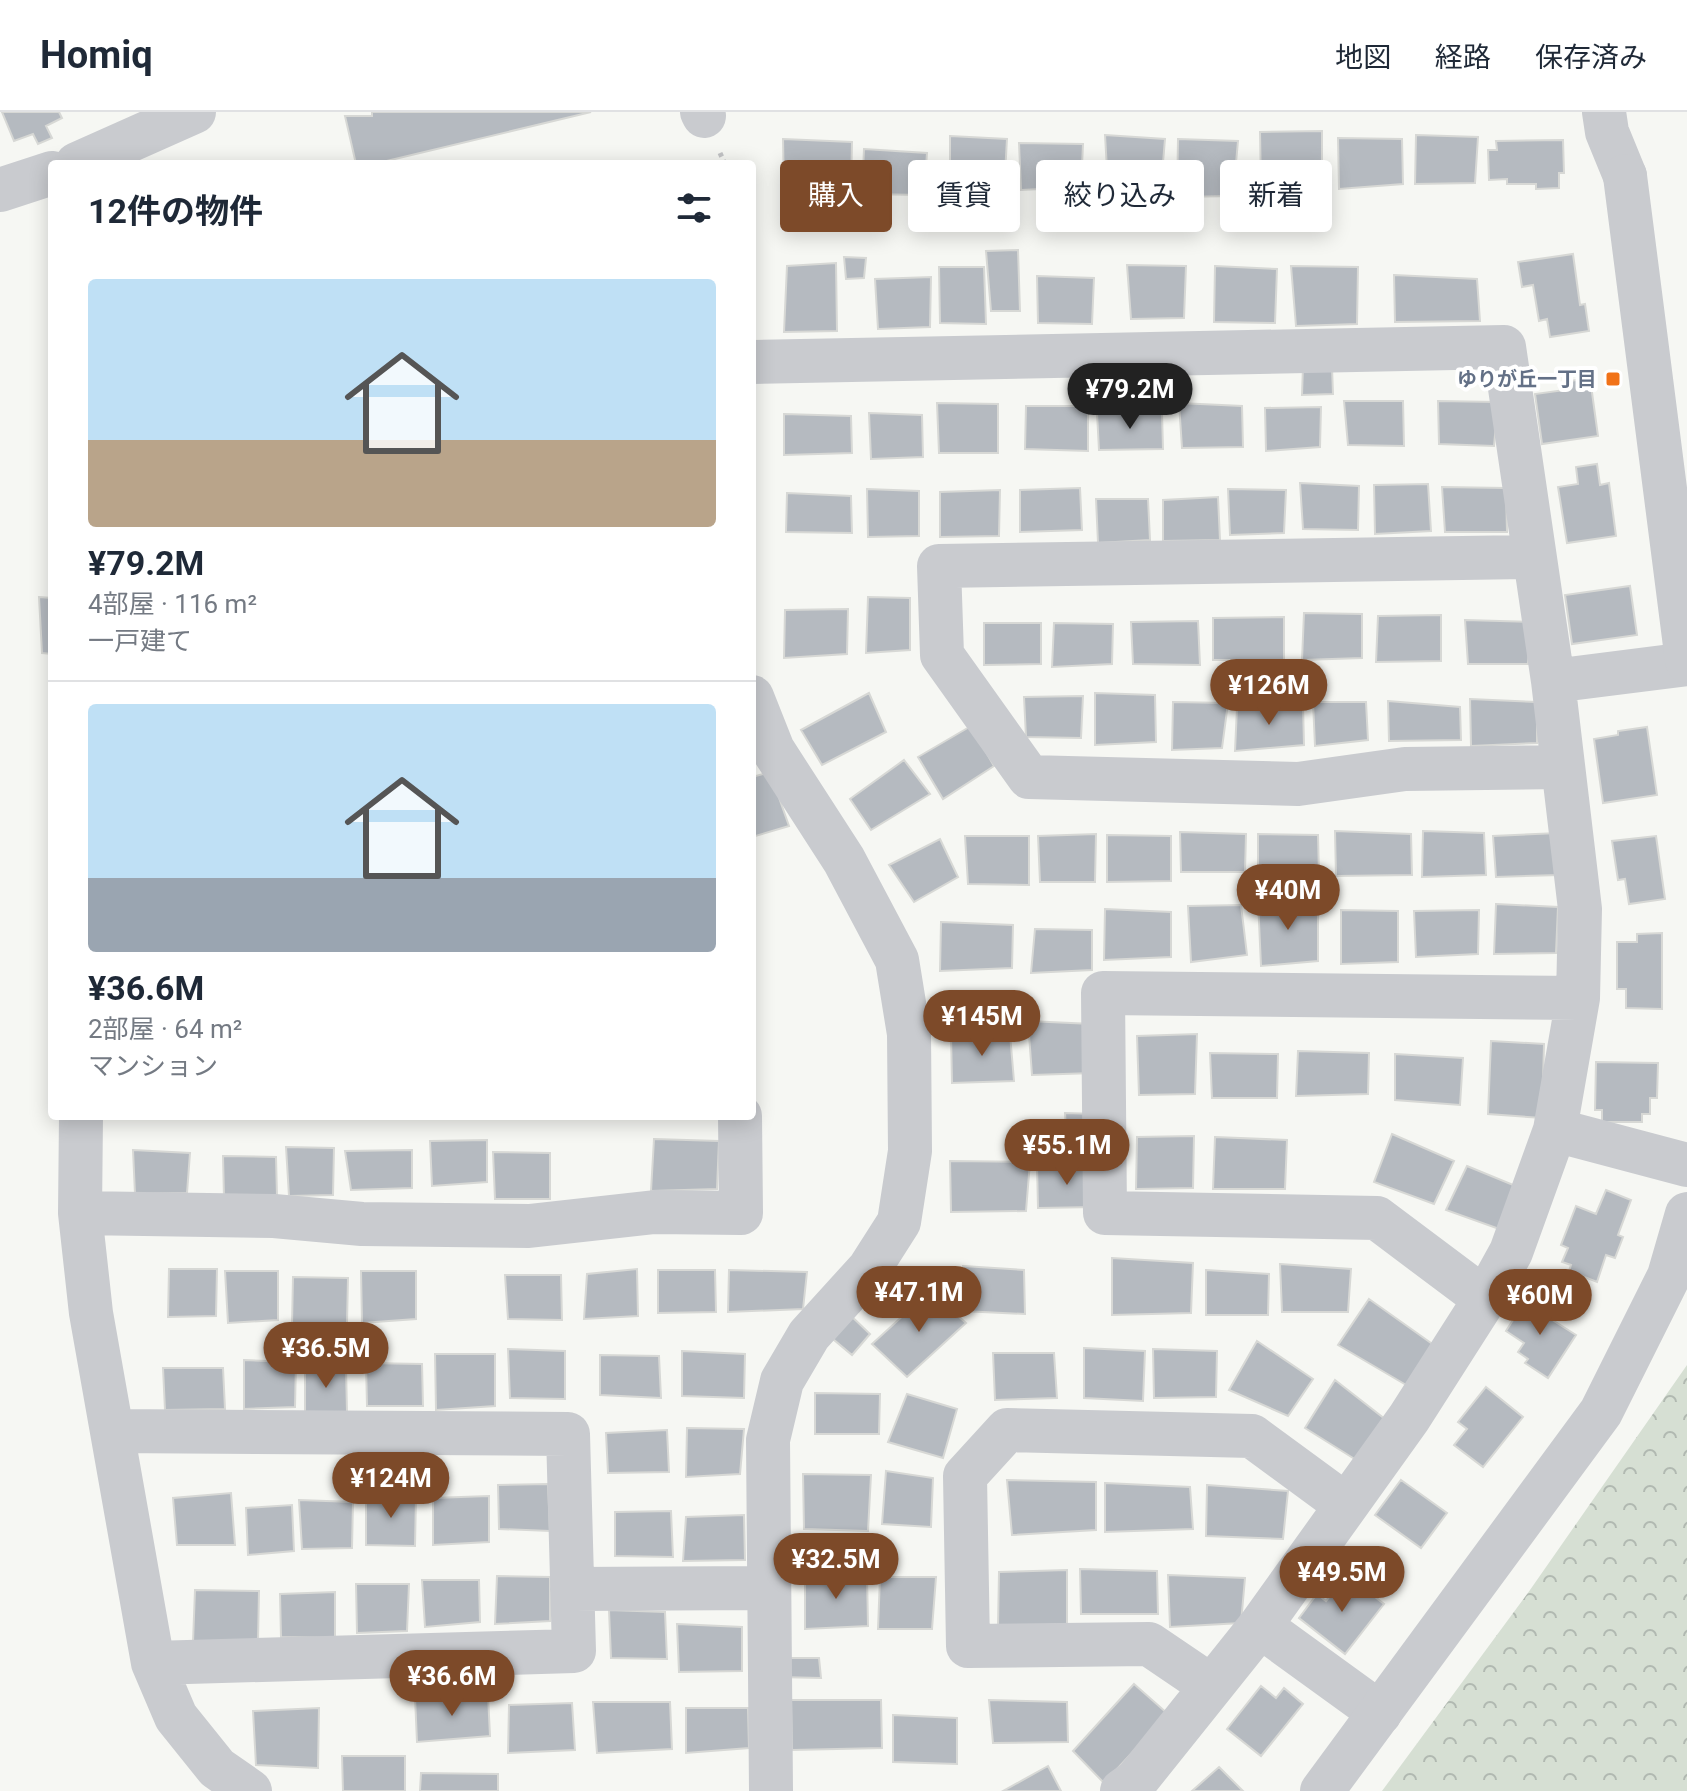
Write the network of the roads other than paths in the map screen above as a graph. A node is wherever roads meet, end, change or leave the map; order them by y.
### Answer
1 (194, 112) edge
2 (1604, 112) edge
3 (1630, 112) edge
4 (86, 160) edge
5 (48, 174) edge
6 (1626, 187) junction
7 (0, 190) edge
8 (756, 362) edge
9 (1534, 557) junction
10 (1687, 662) edge
11 (1553, 681) junction
12 (756, 707) edge
13 (1562, 767) junction
14 (1578, 998) junction
15 (81, 1120) edge
16 (740, 1120) edge
17 (1555, 1130) junction
18 (1687, 1165) edge
19 (80, 1213) junction
20 (1687, 1214) edge
21 (1485, 1299) junction
22 (112, 1431) junction
23 (1346, 1505) junction
24 (769, 1588) junction
25 (572, 1589) junction
26 (1260, 1626) junction
27 (153, 1663) junction
28 (1211, 1686) junction
29 (1380, 1713) junction
30 (250, 1791) edge
31 (771, 1791) edge
32 (1122, 1791) edge
33 (1322, 1791) edge

1 - 4 street
2 - 6 street
3 - 6 street
5 - 7 street
6 - 10 street
8 - 9 street
9 - 11 street
9 - 13 street
10 - 11 street
11 - 13 street
12 - 24 street
13 - 14 street
14 - 17 street
14 - 21 street
15 - 19 street
16 - 19 street
17 - 18 street
17 - 21 street
19 - 22 street
20 - 29 street
21 - 23 street
22 - 25 street
22 - 27 street
23 - 26 street
23 - 28 street
24 - 25 street
24 - 31 street
25 - 27 street
26 - 28 street
26 - 29 street
27 - 30 street
28 - 32 street
29 - 33 street

